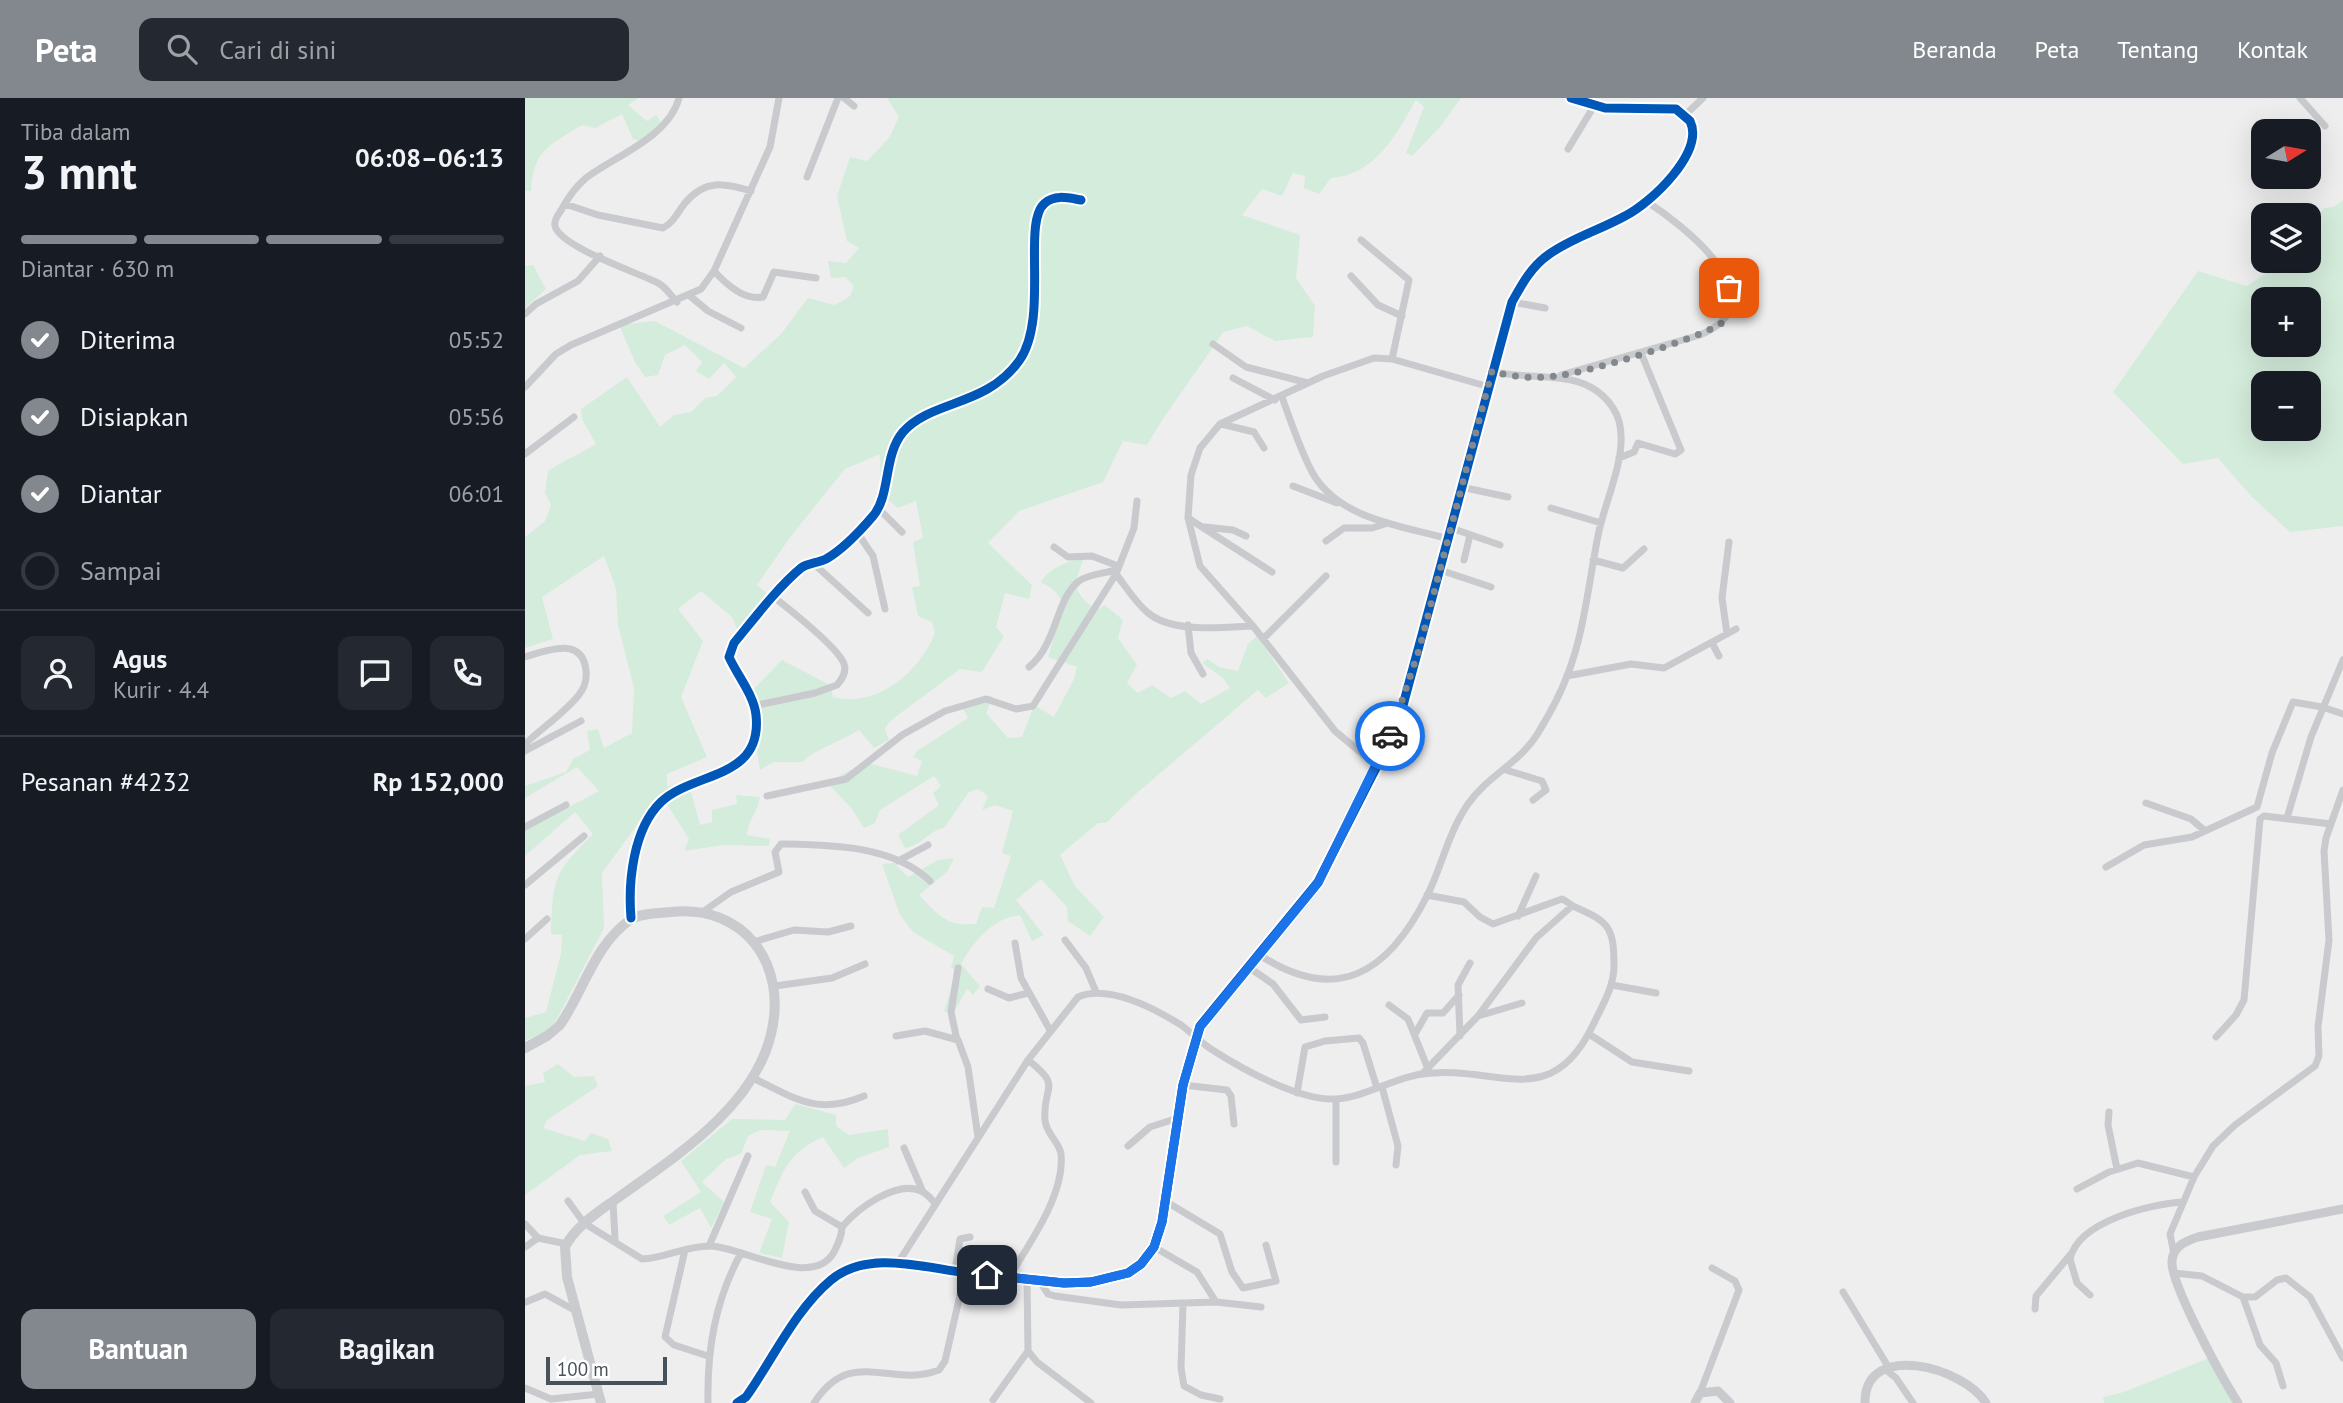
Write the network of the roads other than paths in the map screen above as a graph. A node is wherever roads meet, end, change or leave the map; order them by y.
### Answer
1 (679, 98) edge
2 (779, 98) edge
3 (838, 98) edge
4 (844, 98) edge
5 (1571, 98) edge
6 (1703, 98) edge
7 (2300, 98) edge
8 (1600, 104) edge
9 (854, 106) dead end
10 (1688, 118) junction
11 (2325, 126) dead end
12 (1567, 149) dead end
13 (807, 177) dead end
14 (751, 191) junction
15 (1081, 200) dead end
16 (1646, 201) junction
17 (565, 204) junction
18 (1361, 240) dead end
19 (600, 256) junction
20 (714, 271) junction
21 (1351, 276) dead end
22 (816, 278) dead end
23 (690, 296) junction
24 (677, 302) junction
25 (1512, 302) junction
26 (1545, 308) dead end
27 (525, 314) edge
28 (1402, 316) junction
29 (741, 328) dead end
30 (1213, 344) dead end
31 (1641, 353) junction
32 (1392, 359) junction
33 (1592, 367) junction
34 (1492, 371) junction
35 (1557, 376) junction
36 (1233, 378) dead end
37 (1309, 383) junction
38 (1589, 385) junction
39 (1486, 386) junction
40 (525, 387) edge
41 (1279, 399) junction
42 (573, 417) dead end
43 (1220, 424) junction
44 (1264, 448) dead end
45 (525, 454) edge
46 (1619, 458) junction
47 (1293, 486) dead end
48 (1461, 487) junction
49 (1508, 497) dead end
50 (1137, 501) dead end
51 (1344, 506) junction
52 (878, 508) junction
53 (1551, 508) dead end
54 (1188, 518) junction
55 (1389, 522) junction
56 (1601, 523) junction
57 (1204, 526) junction
58 (1451, 528) junction
59 (857, 532) junction
60 (902, 532) dead end
61 (1470, 535) junction
62 (1246, 536) dead end
63 (1449, 539) junction
64 (1326, 541) dead end
65 (1729, 542) dead end
66 (1500, 545) dead end
67 (1054, 547) dead end
68 (1644, 550) dead end
69 (1464, 560) dead end
70 (1593, 560) junction
71 (814, 564) junction
72 (1117, 570) junction
73 (1440, 570) junction
74 (1272, 572) dead end
75 (1326, 576) dead end
76 (1491, 587) dead end
77 (775, 598) junction
78 (885, 609) dead end
79 (868, 613) dead end
80 (1188, 625) junction
81 (1253, 626) junction
82 (1736, 629) dead end
83 (1727, 634) junction
84 (1263, 639) junction
85 (1712, 643) junction
86 (1719, 656) dead end
87 (525, 657) edge
88 (2343, 660) edge
89 (1029, 667) dead end
90 (1203, 674) dead end
91 (1567, 676) junction
92 (754, 706) junction
93 (2322, 707) junction
94 (2343, 714) edge
95 (581, 721) dead end
96 (526, 741) edge
97 (525, 751) edge
98 (1377, 766) junction
99 (1506, 770) junction
100 (2343, 790) edge
101 (768, 796) dead end
102 (1533, 800) dead end
103 (2147, 803) dead end
104 (2258, 804) junction
105 (566, 805) dead end
106 (2261, 817) junction
107 (2287, 818) junction
108 (2331, 824) junction
109 (525, 827) edge
110 (2204, 830) junction
111 (584, 836) dead end
112 (928, 845) dead end
113 (898, 861) junction
114 (2106, 867) dead end
115 (1536, 876) dead end
116 (930, 881) dead end
117 (525, 885) edge
118 (1427, 895) junction
119 (1572, 906) junction
120 (704, 911) junction
121 (1518, 917) junction
122 (631, 918) junction
123 (547, 919) dead end
124 (851, 926) dead end
125 (525, 939) edge
126 (1065, 940) dead end
127 (753, 942) junction
128 (1015, 943) dead end
129 (1258, 954) junction
130 (1470, 963) dead end
131 (865, 964) dead end
132 (1247, 966) junction
133 (958, 968) dead end
134 (1612, 985) junction
135 (775, 986) junction
136 (988, 989) dead end
137 (1096, 992) junction
138 (1028, 993) junction
139 (1656, 993) dead end
140 (1459, 995) junction
141 (1522, 1003) dead end
142 (1389, 1005) dead end
143 (1478, 1016) junction
144 (1325, 1017) dead end
145 (1050, 1030) junction
146 (1415, 1034) junction
147 (1589, 1034) junction
148 (895, 1036) dead end
149 (1460, 1037) junction
150 (2216, 1037) dead end
151 (1195, 1038) junction
152 (958, 1040) junction
153 (525, 1048) edge
154 (1028, 1060) junction
155 (1425, 1071) junction
156 (1689, 1071) dead end
157 (753, 1078) junction
158 (1183, 1085) junction
159 (1379, 1088) junction
160 (1297, 1093) junction
161 (864, 1096) dead end
162 (1336, 1099) junction
163 (2109, 1112) dead end
164 (1178, 1118) junction
165 (1234, 1124) dead end
166 (978, 1138) junction
167 (1128, 1146) dead end
168 (904, 1148) dead end
169 (748, 1156) dead end
170 (1336, 1162) dead end
171 (1396, 1165) dead end
172 (2117, 1169) junction
173 (2194, 1177) junction
174 (2077, 1189) dead end
175 (805, 1192) dead end
176 (923, 1192) junction
177 (1165, 1200) junction
178 (568, 1201) dead end
179 (613, 1202) junction
180 (2183, 1202) junction
181 (935, 1203) junction
182 (2343, 1210) edge
183 (584, 1223) junction
184 (525, 1224) edge
185 (842, 1227) junction
186 (970, 1237) dead end
187 (538, 1238) junction
188 (615, 1240) junction
189 (567, 1244) junction
190 (1266, 1245) dead end
191 (709, 1246) junction
192 (525, 1247) edge
193 (1154, 1247) junction
194 (685, 1250) junction
195 (741, 1253) junction
196 (2070, 1254) junction
197 (2173, 1254) junction
198 (898, 1263) junction
199 (1712, 1268) dead end
200 (960, 1272) junction
201 (2174, 1273) junction
202 (1009, 1277) junction
203 (1027, 1279) junction
204 (1039, 1280) junction
205 (1843, 1292) dead end
206 (2090, 1296) dead end
207 (2243, 1297) junction
208 (526, 1302) edge
209 (1216, 1302) junction
210 (1183, 1304) junction
211 (1261, 1307) dead end
212 (2035, 1309) dead end
213 (576, 1311) junction
214 (1028, 1350) junction
215 (708, 1356) junction
216 (2343, 1357) edge
217 (1887, 1368) junction
218 (2283, 1386) dead end
219 (525, 1388) edge
220 (1700, 1393) junction
221 (600, 1399) edge
222 (1220, 1399) dead end
223 (580, 1400) edge
224 (993, 1400) dead end
225 (741, 1402) edge
226 (708, 1403) edge
227 (814, 1403) edge
228 (1091, 1403) edge
229 (1695, 1403) edge
230 (1730, 1403) edge
231 (1865, 1403) edge
232 (1913, 1403) edge
233 (1986, 1403) edge
234 (2238, 1403) edge

1 - 17 street
2 - 14 street
3 - 13 street
4 - 9 street
5 - 8 street
6 - 10 street
7 - 11 street
8 - 10 street
8 - 12 street
10 - 16 street
14 - 17 street
14 - 20 street
15 - 52 street
16 - 25 street
16 - 31 street
17 - 19 street
18 - 28 street
19 - 24 street
19 - 27 street
20 - 22 street
20 - 23 street
21 - 28 street
23 - 24 street
23 - 29 street
24 - 40 street
25 - 26 street
25 - 34 street
28 - 32 street
30 - 37 street
31 - 33 street
31 - 46 street
32 - 37 street
32 - 39 street
33 - 35 street
33 - 38 street
34 - 35 street
34 - 39 street
35 - 38 street
36 - 41 street
37 - 41 street
38 - 46 street
39 - 48 street
41 - 43 street
41 - 51 street
42 - 45 street
43 - 44 street
43 - 54 street
46 - 56 street
47 - 51 street
48 - 49 street
48 - 58 street
50 - 72 street
51 - 55 street
52 - 59 street
52 - 60 street
53 - 56 street
54 - 57 street
54 - 81 street
55 - 63 street
55 - 64 street
56 - 70 street
57 - 62 street
57 - 74 street
58 - 61 street
58 - 63 street
59 - 71 street
59 - 78 street
61 - 66 street
61 - 69 street
63 - 73 street
65 - 83 street
67 - 72 street
68 - 70 street
70 - 91 street
71 - 77 street
71 - 79 street
72 - 80 street
72 - 89 street
72 - 101 street
73 - 76 street
73 - 98 street
75 - 84 street
77 - 92 street
77 - 92 street
80 - 81 street
80 - 90 street
81 - 84 street
82 - 83 street
83 - 85 street
84 - 98 street
85 - 86 street
85 - 91 street
87 - 96 street
88 - 93 street
91 - 99 street
92 - 122 street
93 - 94 street
93 - 104 street
93 - 107 street
95 - 97 street
98 - 129 street
99 - 102 street
99 - 118 street
100 - 108 street
103 - 110 street
104 - 106 street
104 - 110 street
105 - 109 street
106 - 107 street
106 - 150 street
107 - 108 street
108 - 173 street
110 - 114 street
111 - 117 street
112 - 113 street
113 - 116 street
113 - 120 street
115 - 121 street
118 - 121 street
118 - 129 street
119 - 121 street
119 - 134 street
119 - 143 street
120 - 122 main road
120 - 127 main road
122 - 153 main road
123 - 125 street
124 - 127 street
126 - 137 street
127 - 135 main road
128 - 138 street
129 - 132 street
130 - 140 street
131 - 135 street
132 - 144 street
132 - 151 street
133 - 152 street
134 - 139 street
134 - 147 street
135 - 157 main road
136 - 138 street
137 - 145 street
137 - 151 street
138 - 145 street
140 - 146 street
140 - 149 street
141 - 143 street
142 - 146 street
143 - 149 street
145 - 154 street
146 - 155 street
147 - 155 street
147 - 156 street
148 - 152 street
149 - 155 street
151 - 158 street
151 - 160 street
152 - 166 street
154 - 166 street
154 - 202 street
155 - 159 street
157 - 161 street
157 - 179 main road
158 - 164 street
158 - 165 street
159 - 160 street
159 - 162 street
159 - 171 street
160 - 162 street
162 - 170 street
163 - 172 street
164 - 167 street
164 - 177 street
166 - 181 street
168 - 176 street
169 - 191 street
172 - 173 street
172 - 174 street
173 - 180 street
175 - 185 street
176 - 181 street
176 - 185 street
177 - 190 street
177 - 193 street
178 - 183 street
179 - 183 main road
179 - 188 street
180 - 196 street
180 - 197 street
181 - 198 street
182 - 197 street
183 - 188 street
183 - 189 main road
184 - 187 street
185 - 195 street
186 - 200 street
187 - 189 street
187 - 192 street
188 - 194 street
189 - 213 main road
191 - 194 street
191 - 195 street
193 - 204 street
193 - 209 street
194 - 215 street
195 - 215 street
196 - 206 street
196 - 212 street
197 - 201 street
198 - 200 street
198 - 225 street
199 - 220 street
200 - 202 street
200 - 227 street
201 - 207 street
201 - 234 street
202 - 203 street
203 - 204 street
203 - 214 street
204 - 210 street
205 - 217 street
207 - 216 street
207 - 218 street
208 - 213 street
209 - 210 street
209 - 211 street
210 - 222 street
213 - 221 main road
214 - 224 street
214 - 228 street
215 - 226 street
217 - 231 street
217 - 232 street
217 - 233 street
219 - 223 street
220 - 229 street
220 - 230 street
221 - 223 street

